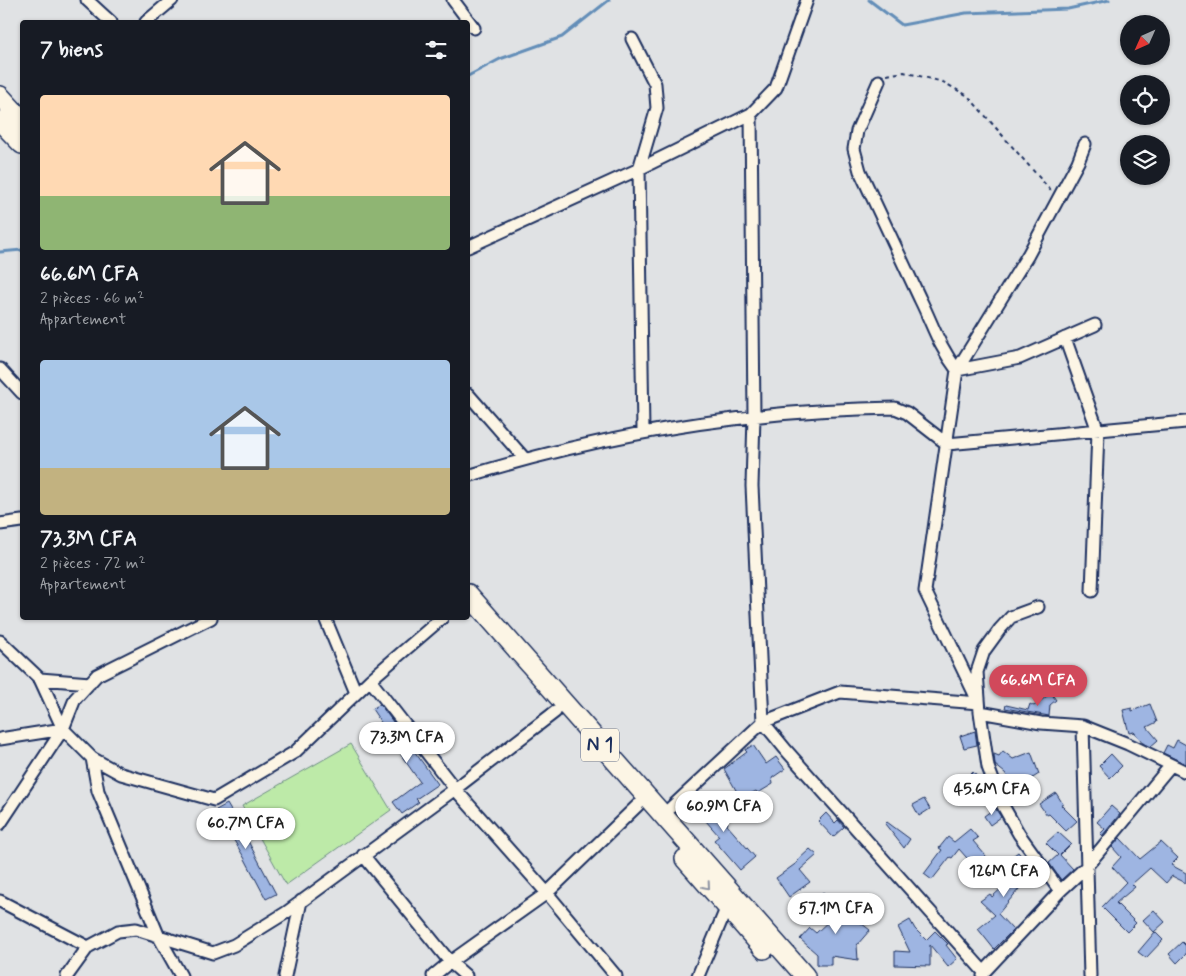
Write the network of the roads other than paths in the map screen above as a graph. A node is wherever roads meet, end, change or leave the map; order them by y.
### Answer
1 (87, 0) edge
2 (172, 0) edge
3 (452, 0) edge
4 (807, 0) edge
5 (109, 20) edge
6 (148, 20) edge
7 (468, 20) edge
8 (470, 23) edge
9 (474, 28) dead end
10 (632, 39) dead end
11 (880, 81) road end
12 (0, 96) edge
13 (751, 114) junction
14 (20, 118) edge
15 (0, 121) edge
16 (20, 142) edge
17 (1085, 144) dead end
18 (639, 169) junction
19 (470, 246) edge
20 (1095, 325) dead end
21 (1065, 338) junction
22 (0, 369) edge
23 (957, 370) junction
24 (20, 391) edge
25 (470, 396) edge
26 (754, 416) junction
27 (1186, 422) edge
28 (642, 431) junction
29 (1098, 432) junction
30 (947, 444) junction
31 (524, 458) junction
32 (470, 475) edge
33 (20, 521) edge
34 (0, 524) edge
35 (1092, 591) dead end
36 (470, 596) edge
37 (1038, 607) dead end
38 (470, 614) edge
39 (207, 620) edge
40 (326, 620) edge
41 (440, 620) edge
42 (0, 641) edge
43 (40, 679) junction
44 (370, 680) junction
45 (90, 683) junction
46 (356, 694) junction
47 (980, 707) junction
48 (555, 712) junction
49 (763, 722) junction
50 (1083, 726) junction
51 (63, 729) junction
52 (0, 739) edge
53 (92, 758) junction
54 (1171, 765) junction
55 (1186, 772) edge
56 (455, 788) junction
57 (638, 805) junction
58 (663, 815) junction
59 (0, 824) edge
60 (362, 855) junction
61 (1086, 867) junction
62 (1060, 891) junction
63 (547, 893) junction
64 (0, 901) edge
65 (301, 901) junction
66 (730, 901) junction
67 (159, 937) junction
68 (88, 947) junction
69 (450, 962) junction
70 (983, 974) edge
71 (68, 976) edge
72 (181, 976) edge
73 (285, 976) edge
74 (433, 976) edge
75 (466, 976) edge
76 (616, 976) edge
77 (698, 976) edge
78 (789, 976) edge
79 (805, 976) edge
80 (1090, 976) edge

1 - 5 street
2 - 6 street
3 - 7 street
4 - 13 street
8 - 9 street
10 - 18 street
11 - 23 street
12 - 14 highway
13 - 18 street
13 - 26 street
15 - 16 highway
17 - 23 street
18 - 19 street
18 - 28 street
20 - 21 street
21 - 23 street
21 - 29 street
22 - 24 street
23 - 30 street
25 - 31 street
26 - 28 street
26 - 30 street
26 - 49 street
27 - 29 street
28 - 31 street
29 - 30 street
29 - 35 street
30 - 47 street
31 - 32 street
33 - 34 street
36 - 58 highway, N 1
37 - 47 street
38 - 48 highway, N 1
39 - 45 street
40 - 46 street
41 - 44 street
42 - 43 street
43 - 45 street
43 - 51 street
44 - 46 street
44 - 56 street
45 - 51 street
46 - 53 street
47 - 49 street
47 - 50 street
47 - 62 street
48 - 56 street
48 - 57 highway, N 1
49 - 58 street
49 - 70 street
50 - 54 street
50 - 61 street
51 - 52 street
51 - 53 street
51 - 59 street
53 - 67 street
54 - 55 street
54 - 61 street
56 - 60 street
56 - 63 street
57 - 63 street
57 -> 66 highway, N 1
58 - 66 highway, N 1
60 - 65 street
60 - 69 street
61 - 62 street
61 - 80 street
62 - 70 street
63 - 69 street
63 - 76 street
64 - 68 street
65 - 67 street
65 - 73 street
66 - 77 street
66 - 78 highway, N 1
66 - 79 highway, N 1
67 - 68 street
67 - 72 street
68 - 71 street
69 - 74 street
69 - 75 street

